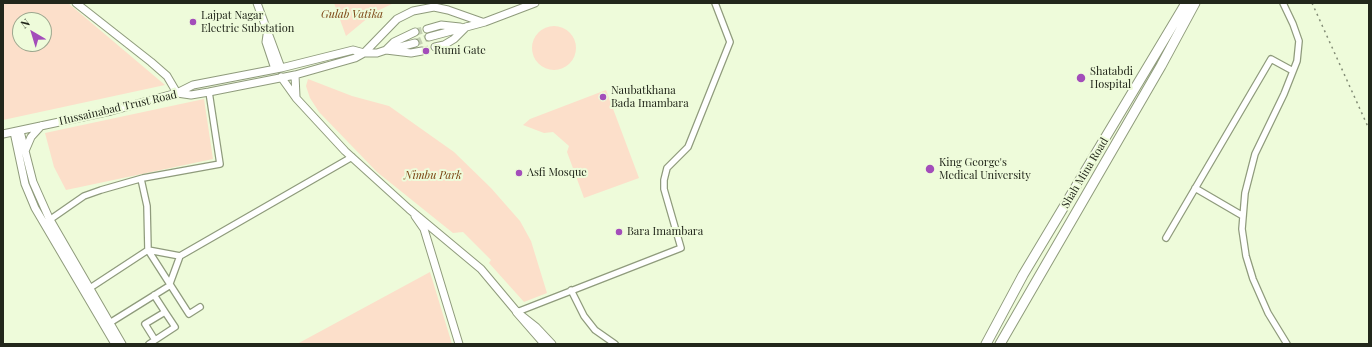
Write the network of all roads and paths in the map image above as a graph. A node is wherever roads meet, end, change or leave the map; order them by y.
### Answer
1 (76, 3) edge
2 (257, 3) edge
3 (535, 3) edge
4 (715, 3) edge
5 (1186, 3) edge
6 (1195, 3) edge
7 (1283, 3) edge
8 (482, 22) junction
9 (466, 27) junction
10 (427, 29) tunnel mouth
11 (415, 32) tunnel mouth
12 (429, 38) tunnel mouth
13 (414, 42) tunnel mouth
14 (435, 48) tunnel mouth
15 (386, 50) junction
16 (422, 51) tunnel mouth
17 (364, 53) junction
18 (278, 68) junction
19 (1293, 71) junction
20 (294, 75) junction
21 (281, 77) junction
22 (209, 92) junction
23 (1132, 92) junction
24 (177, 93) junction
25 (1142, 97) junction
26 (296, 98) junction
27 (41, 126) junction
28 (17, 131) junction
29 (3, 135) edge
30 (21, 152) junction
31 (352, 157) junction
32 (1087, 169) junction
33 (1096, 175) junction
34 (141, 179) junction
35 (1195, 188) junction
36 (410, 209) junction
37 (1243, 216) junction
38 (1057, 219) junction
39 (47, 222) junction
40 (1068, 225) junction
41 (1166, 238) dead end
42 (148, 250) junction
43 (180, 256) junction
44 (169, 286) junction
45 (87, 290) junction
46 (571, 290) junction
47 (154, 295) junction
48 (200, 307) dead end
49 (165, 312) junction
50 (517, 312) junction
51 (1003, 313) junction
52 (1015, 318) junction
53 (107, 325) junction
54 (155, 340) junction
55 (115, 344) edge
56 (122, 344) edge
57 (149, 344) edge
58 (459, 344) edge
59 (545, 344) edge
60 (552, 344) edge
61 (615, 344) edge
62 (986, 344) edge
63 (1000, 344) edge
64 (1287, 344) edge

1 - 24 street
2 - 18 street
3 - 8 street
4 - 46 street
5 - 23 main road, Shah Mina Road
6 - 25 main road, Shah Mina Road
7 - 19 street
8 - 9 street
8 - 17 street
9 - 10 street
9 - 12 street
9 - 14 street
11 - 15 street
13 - 15 street
15 - 16 street
15 - 17 street
17 - 18 street
17 - 20 street, Hussainabad Trust Road
18 - 24 street
19 - 35 street
19 - 37 street
20 - 21 street, Hussainabad Trust Road
20 - 26 street
21 - 22 street, Hussainabad Trust Road
21 - 26 street
22 - 24 street, Hussainabad Trust Road
22 - 34 street
23 - 25 main road
23 - 32 main road, Shah Mina Road
24 - 27 street, Hussainabad Trust Road
25 - 33 main road, Shah Mina Road
26 - 31 street
27 - 28 street, Hussainabad Trust Road
27 - 30 street
28 - 29 street, Hussainabad Trust Road
28 - 30 street
29 - 30 street
30 - 39 street
31 - 36 street
31 - 43 street
32 - 33 main road
32 - 38 main road, Shah Mina Road
33 - 40 main road, Shah Mina Road
34 - 39 street
34 - 42 street
35 - 37 street
35 - 41 street
36 - 50 street
36 - 58 street
37 - 64 street
38 - 40 main road
38 - 51 main road, Shah Mina Road
39 - 45 street
40 - 52 main road, Shah Mina Road
42 - 43 street
42 - 44 street
42 - 45 street
43 - 44 street
44 - 47 street
44 - 48 street
45 - 53 street
46 - 50 street
46 - 61 street
47 - 49 street
47 - 53 street
49 - 54 street
49 - 54 street
50 - 59 main road
50 - 60 street
51 - 52 main road
51 - 62 main road, Shah Mina Road
52 - 63 main road, Shah Mina Road
53 - 55 street
53 - 56 street
54 - 57 street

